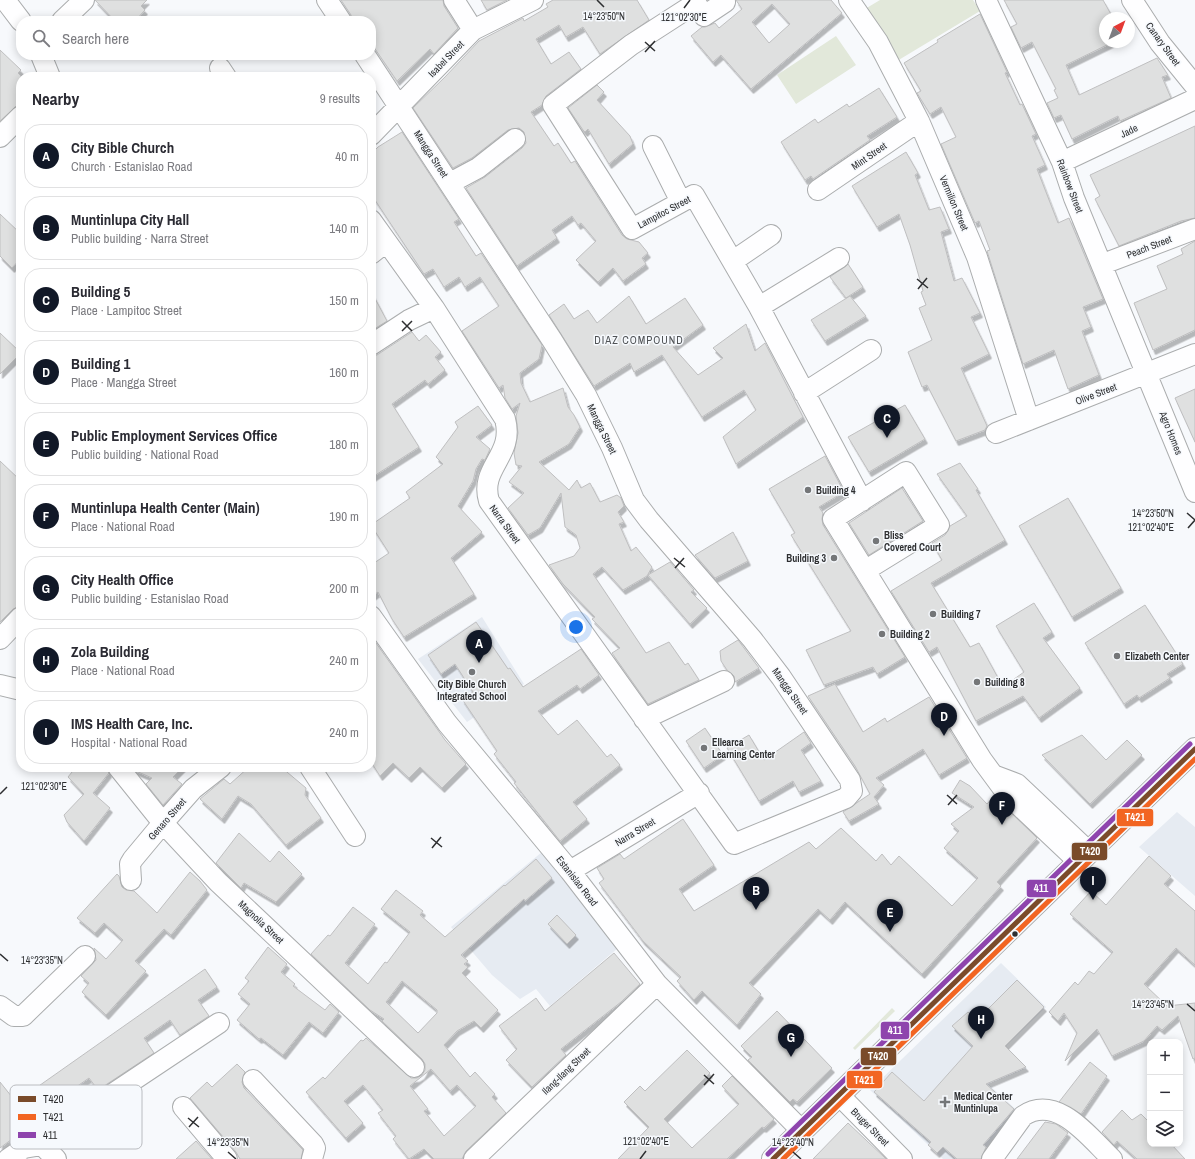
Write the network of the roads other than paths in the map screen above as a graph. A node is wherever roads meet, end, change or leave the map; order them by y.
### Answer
1 (5, 0) edge
2 (84, 0) edge
3 (327, 0) edge
4 (454, 0) edge
5 (533, 0) edge
6 (849, 0) edge
7 (986, 0) edge
8 (1132, 0) edge
9 (695, 1) edge
10 (724, 2) dead end
11 (17, 16) edge
12 (67, 16) edge
13 (338, 16) edge
14 (473, 30) junction
15 (43, 60) edge
16 (368, 60) edge
17 (48, 72) edge
18 (376, 72) edge
19 (376, 72) edge
20 (1195, 86) edge
21 (1195, 99) edge
22 (400, 106) junction
23 (16, 121) edge
24 (919, 121) junction
25 (376, 130) edge
26 (0, 137) edge
27 (515, 139) dead end
28 (653, 146) dead end
29 (1062, 162) junction
30 (450, 183) junction
31 (818, 190) dead end
32 (681, 202) junction
33 (1195, 229) edge
34 (771, 235) dead end
35 (376, 238) edge
36 (379, 248) edge
37 (839, 258) dead end
38 (733, 261) junction
39 (1103, 264) junction
40 (759, 307) junction
41 (434, 308) junction
42 (376, 342) edge
43 (871, 350) dead end
44 (1195, 354) edge
45 (1148, 374) junction
46 (804, 393) junction
47 (1029, 420) junction
48 (996, 433) dead end
49 (1195, 492) edge
50 (862, 501) junction
51 (866, 570) junction
52 (16, 622) edge
53 (0, 639) edge
54 (378, 643) edge
55 (724, 681) dead end
56 (0, 685) edge
57 (16, 689) edge
58 (644, 719) junction
59 (1195, 749) edge
60 (122, 772) edge
61 (215, 772) edge
62 (313, 772) edge
63 (699, 793) junction
64 (163, 823) junction
65 (355, 836) dead end
66 (734, 844) joint
67 (1084, 857) junction
68 (570, 871) junction
69 (131, 880) dead end
70 (85, 956) dead end
71 (657, 984) junction
72 (0, 1006) edge
73 (219, 1023) dead end
74 (414, 1067) dead end
75 (253, 1080) dead end
76 (126, 1085) edge
77 (839, 1096) junction
78 (183, 1107) dead end
79 (802, 1131) junction
80 (23, 1149) edge
81 (46, 1149) edge
82 (8, 1159) edge
83 (56, 1159) edge
84 (227, 1159) edge
85 (312, 1159) edge
86 (474, 1159) edge
87 (773, 1159) edge
88 (902, 1159) edge
89 (992, 1159) edge
90 (1111, 1159) edge

1 - 11 street
2 - 12 street
3 - 13 street
4 - 14 street
5 - 14 street, Isabel Street
6 - 24 street, Vermilion Street
7 - 29 street, Rainbow Street
8 - 20 street, Canary Street
9 - 10 street
9 - 32 street, Lampitoc Street
14 - 22 street, Isabel Street
15 - 17 street
16 - 18 street, Mangga Street
19 - 22 street, Mangga Street
21 - 29 street, Jade
22 - 25 street, Isabel Street
22 - 30 street, Mangga Street
23 - 26 street
24 - 31 street, Mint Street
24 - 47 street, Vermilion Street
27 - 30 street
28 - 32 street
29 - 39 street, Rainbow Street
30 - 66 street, Mangga Street
32 - 38 street, Lampitoc Street
33 - 39 street, Peach Street
34 - 38 street
35 - 36 street, Narra Street
36 - 41 street, Narra Street
37 - 40 street
38 - 40 street, Lampitoc Street
39 - 45 street, Rainbow Street
40 - 46 street, Lampitoc Street
41 - 42 street
41 - 58 street, Narra Street
43 - 46 street
44 - 45 street, Olive Street
45 - 47 street, Olive Street
45 - 49 street, Agro Homes
46 - 50 street, Lampitoc Street
47 - 48 street, Olive Street
50 - 51 street
50 - 51 street
51 - 67 street
52 - 53 street
54 - 68 street, Estanislao Road
55 - 58 street
56 - 57 street
58 - 63 street, Narra Street
59 - 67 highway
60 - 64 street, Magnolia Street
61 - 64 street, Genaro Street
62 - 65 street
63 - 66 street, Narra Street
63 - 68 street, Narra Street
64 - 69 street, Genaro Street
64 - 74 street, Magnolia Street
67 - 77 highway
68 - 71 street, Estanislao Road
70 - 72 street
71 - 79 street, Estanislao Road
71 - 86 street, Ilang-Ilang Street
73 - 76 street
75 - 85 street
77 - 79 highway
77 - 88 street, Bruger Street
78 - 84 street
79 - 87 highway
80 - 82 street
81 - 83 street
89 - 90 street

